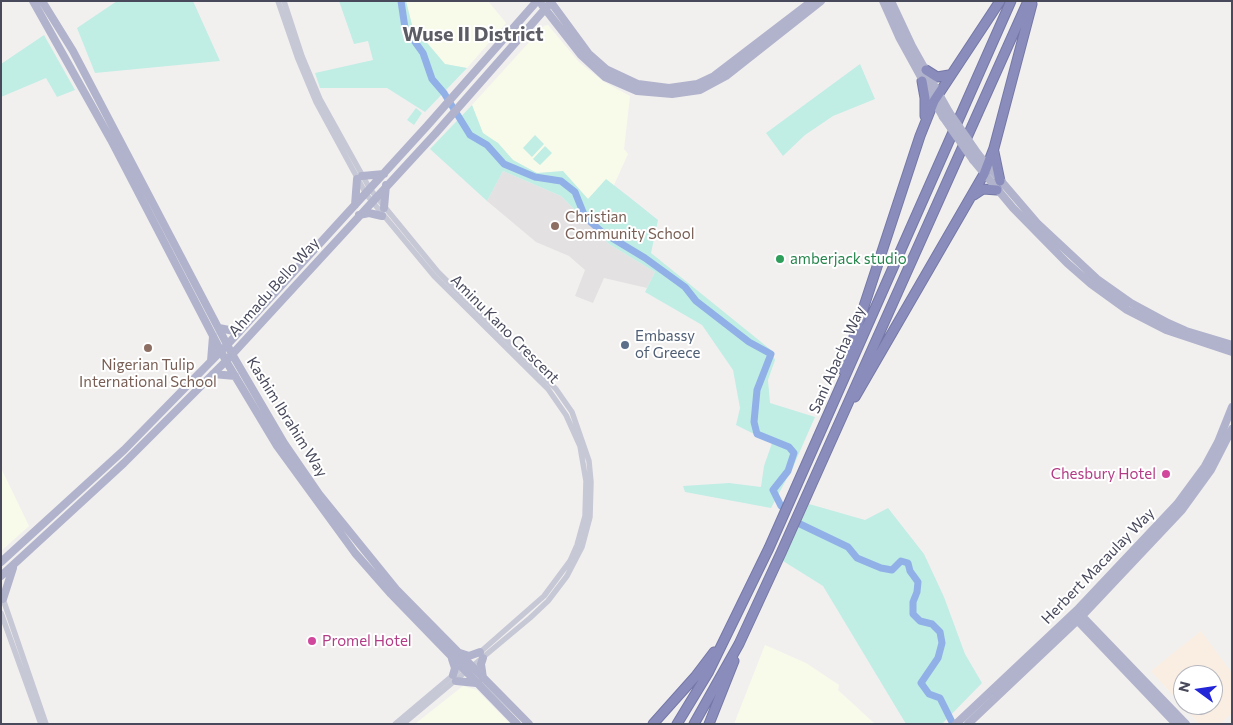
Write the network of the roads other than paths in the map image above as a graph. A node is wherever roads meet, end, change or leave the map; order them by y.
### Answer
1 (33, 1) edge
2 (42, 1) edge
3 (278, 1) edge
4 (284, 1) edge
5 (538, 1) edge
6 (812, 1) edge
7 (821, 1) edge
8 (883, 1) edge
9 (891, 1) edge
10 (1000, 1) edge
11 (1011, 1) edge
12 (1028, 1) edge
13 (1033, 1) edge
14 (549, 3) edge
15 (926, 70) junction
16 (949, 74) junction
17 (922, 81) junction
18 (936, 98) junction
19 (923, 128) junction
20 (994, 148) junction
21 (985, 170) junction
22 (384, 174) junction
23 (360, 178) junction
24 (386, 185) junction
25 (998, 186) junction
26 (368, 191) junction
27 (373, 199) junction
28 (970, 199) junction
29 (354, 206) junction
30 (383, 212) junction
31 (359, 215) junction
32 (216, 331) junction
33 (239, 332) junction
34 (241, 344) junction
35 (1232, 345) edge
36 (224, 348) junction
37 (1232, 352) edge
38 (232, 354) junction
39 (211, 361) junction
40 (226, 361) junction
41 (238, 364) junction
42 (213, 374) junction
43 (235, 376) junction
44 (838, 392) junction
45 (1232, 407) edge
46 (839, 420) junction
47 (1232, 429) edge
48 (5, 555) edge
49 (1, 562) edge
50 (14, 565) junction
51 (1, 576) edge
52 (2, 596) edge
53 (1, 613) edge
54 (1077, 615) junction
55 (732, 628) junction
56 (739, 644) junction
57 (455, 655) junction
58 (481, 655) junction
59 (467, 667) junction
60 (454, 678) junction
61 (479, 680) junction
62 (970, 718) edge
63 (41, 724) edge
64 (46, 724) edge
65 (395, 724) edge
66 (403, 724) edge
67 (517, 724) edge
68 (529, 724) edge
69 (653, 724) edge
70 (677, 724) edge
71 (694, 724) edge
72 (709, 724) edge
73 (956, 724) edge
74 (1176, 724) edge
75 (1186, 724) edge

1 - 32 main road, Kashim Ibrahim Way
2 - 32 main road, Kashim Ibrahim Way
3 - 23 street, Aminu Kano Crescent
4 - 23 street, Aminu Kano Crescent
5 - 14 main road
5 - 22 main road, Ahmadu Bello Way
6 - 14 main road
7 - 14 main road
8 - 17 main road
9 - 15 main road
10 - 16 highway
11 - 44 highway, Sani Abacha Way
12 - 46 highway, Sani Abacha Way
13 - 20 highway
14 - 24 main road, Ahmadu Bello Way
15 - 16 highway
15 - 18 main road
16 - 18 highway
17 - 18 main road
17 - 19 highway
18 - 19 highway
18 - 21 main road, bridge
19 - 44 highway
20 - 21 highway
20 - 25 highway
21 - 25 main road
21 - 28 highway
22 - 23 main road
22 - 26 main road, Ahmadu Bello Way
23 - 26 street, Aminu Kano Crescent
23 - 29 main road
24 - 27 main road, Ahmadu Bello Way
24 - 30 main road
25 - 28 highway
25 - 35 main road
25 - 37 main road
26 - 27 street, Aminu Kano Crescent
26 - 29 main road, Ahmadu Bello Way
27 - 30 street, Aminu Kano Crescent
27 - 31 main road, Ahmadu Bello Way
28 - 46 highway
29 - 33 main road, Ahmadu Bello Way
30 - 31 main road
30 - 58 street, Aminu Kano Crescent
31 - 34 main road, Ahmadu Bello Way
32 - 33 main road
32 - 36 main road, Kashim Ibrahim Way
32 - 39 main road
33 - 36 main road, Ahmadu Bello Way
34 - 38 main road, Ahmadu Bello Way
34 - 41 main road
36 - 38 main road, Kashim Ibrahim Way
36 - 39 main road, Ahmadu Bello Way
36 - 40 main road, Kashim Ibrahim Way
38 - 40 main road, Ahmadu Bello Way
38 - 41 main road, Kashim Ibrahim Way
39 - 48 main road, Ahmadu Bello Way
40 - 42 main road, Ahmadu Bello Way
40 - 43 main road, Kashim Ibrahim Way
41 - 57 main road, Kashim Ibrahim Way
42 - 43 main road
42 - 50 main road, Ahmadu Bello Way
43 - 57 main road, Kashim Ibrahim Way
44 - 55 highway, Sani Abacha Way
45 - 54 main road, Herbert Macaulay Way
46 - 56 highway, Sani Abacha Way
47 - 54 main road, Herbert Macaulay Way
48 - 49 main road, Ahmadu Bello Way
50 - 51 main road, Ahmadu Bello Way
50 - 52 main road
52 - 64 street
53 - 63 street
54 - 62 main road, Herbert Macaulay Way
54 - 74 main road
54 - 75 main road
55 - 69 highway
55 - 70 highway, Sani Abacha Way
56 - 71 highway, Sani Abacha Way
56 - 72 highway
57 - 58 main road
57 - 59 main road, Kashim Ibrahim Way
57 - 60 main road
58 - 59 street, Aminu Kano Crescent
58 - 61 main road
59 - 60 street, Aminu Kano Crescent
59 - 61 main road, Kashim Ibrahim Way
60 - 61 main road
60 - 65 street, Aminu Kano Crescent
60 - 66 street
61 - 67 main road, Kashim Ibrahim Way
61 - 68 main road, Kashim Ibrahim Way
62 - 73 main road, Herbert Macaulay Way

